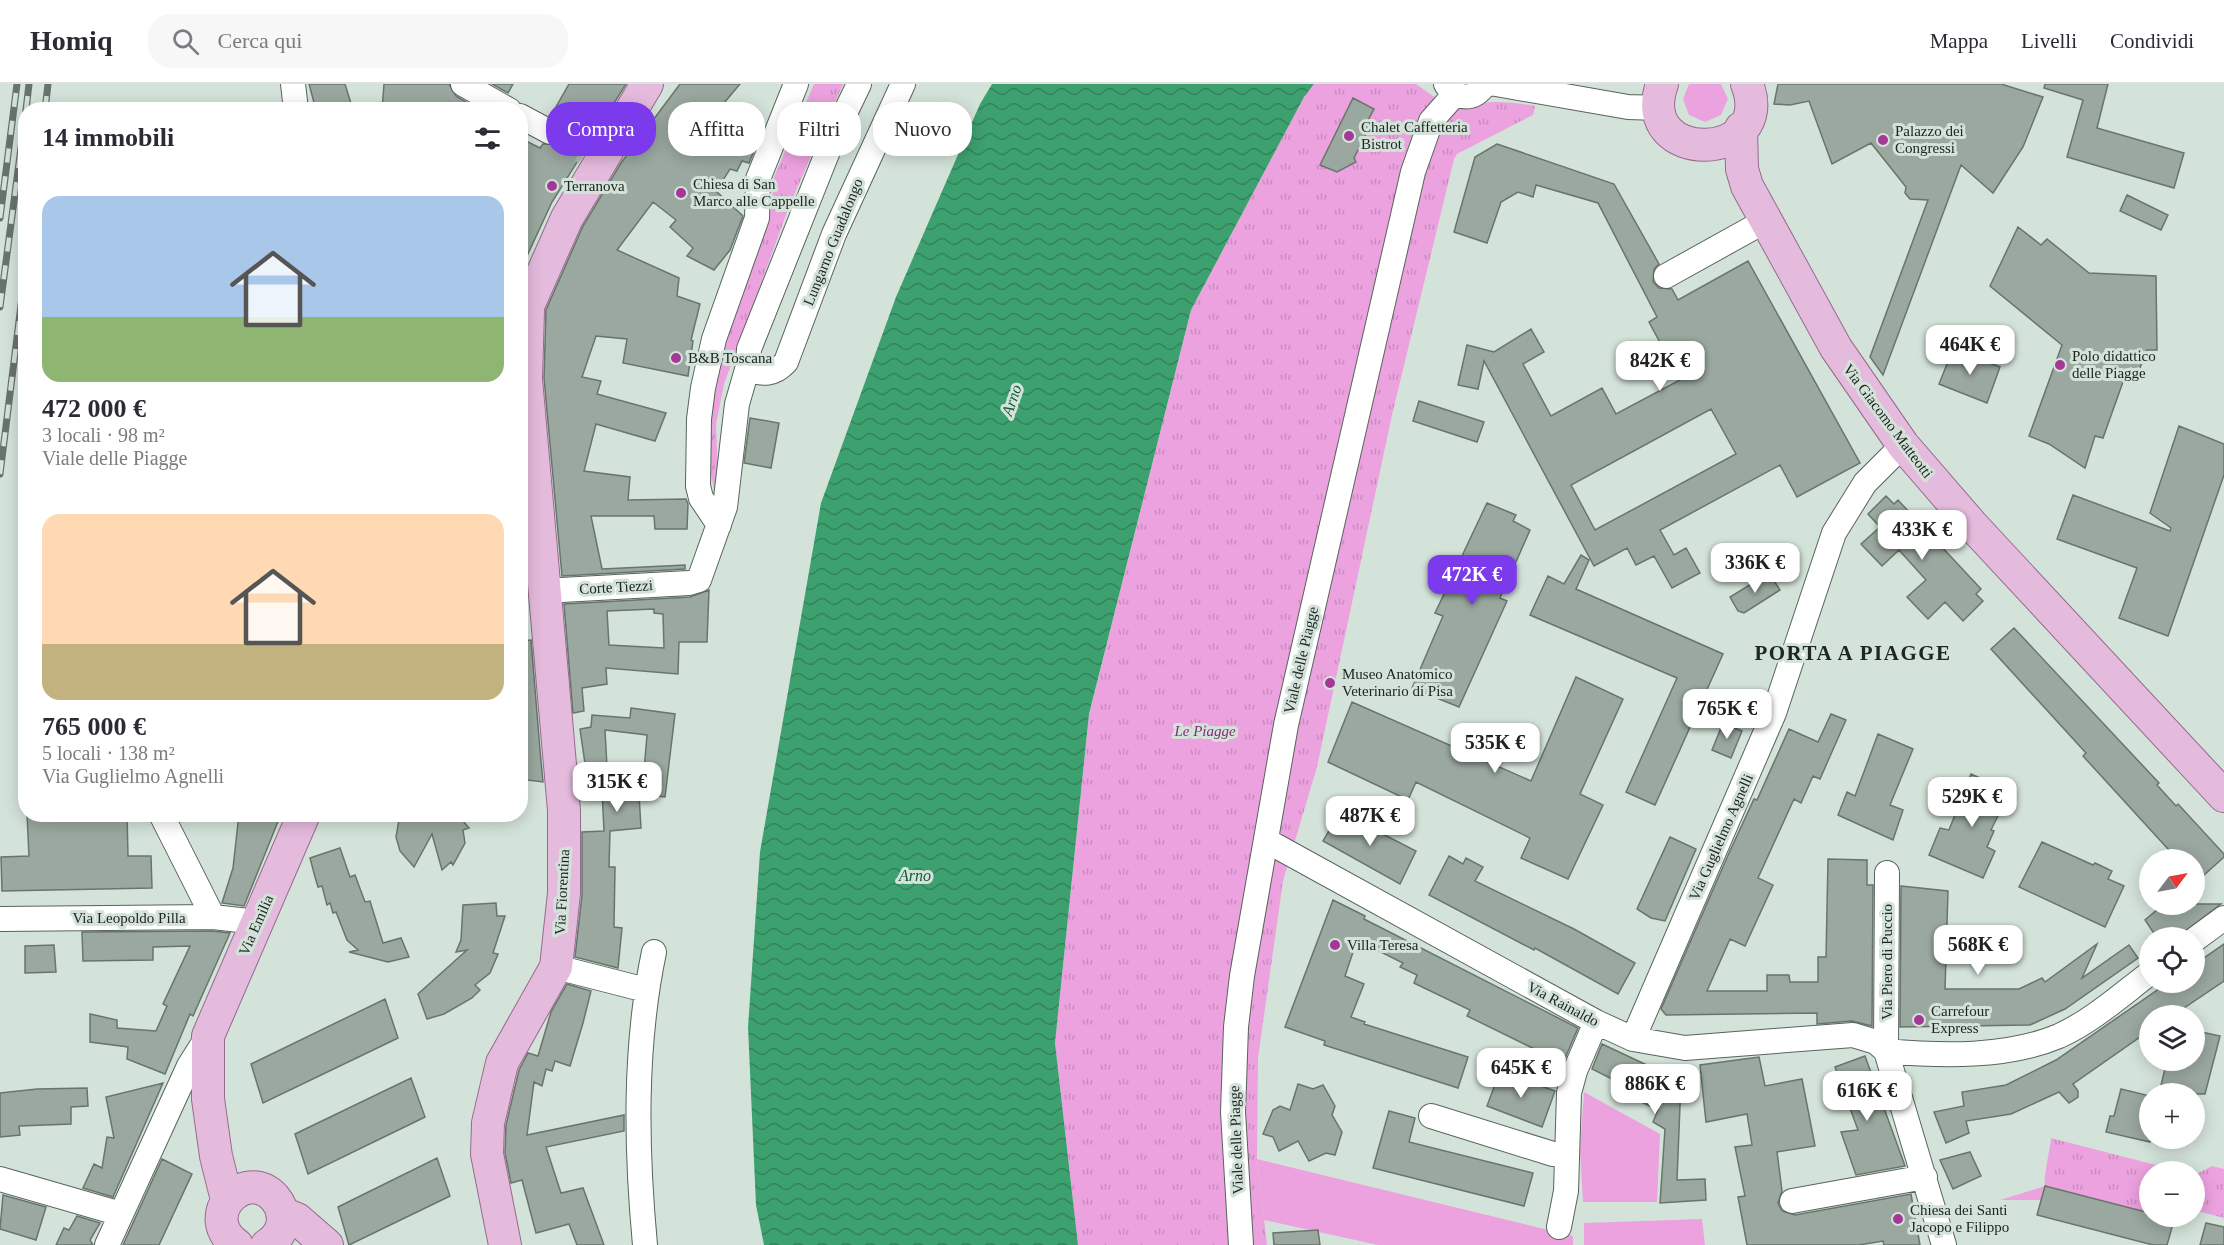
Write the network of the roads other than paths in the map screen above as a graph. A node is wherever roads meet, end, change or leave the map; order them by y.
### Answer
1 (293, 84) edge
2 (463, 84) edge
3 (647, 84) edge
4 (796, 84) edge
5 (859, 84) edge
6 (903, 84) edge
7 (1485, 84) edge
8 (1496, 84) edge
9 (1747, 84) edge
10 (1450, 89) edge
11 (1660, 96) edge
12 (295, 102) edge
13 (495, 102) edge
14 (528, 120) edge
15 (1741, 128) junction
16 (546, 130) tunnel mouth
17 (1702, 147) junction
18 (1761, 214) junction
19 (1666, 276) dead end
20 (528, 307) edge
21 (748, 366) junction
22 (1903, 445) junction
23 (528, 460) edge
24 (719, 525) junction
25 (543, 591) junction
26 (2224, 796) edge
27 (165, 822) edge
28 (301, 822) edge
29 (1267, 842) junction
30 (1887, 873) dead end
31 (213, 917) junction
32 (2224, 918) edge
33 (0, 919) edge
34 (257, 922) junction
35 (2205, 932) edge
36 (654, 952) dead end
37 (556, 967) junction
38 (2139, 981) edge
39 (646, 990) junction
40 (1596, 1022) junction
41 (208, 1036) junction
42 (1633, 1040) junction
43 (1886, 1051) junction
44 (169, 1112) junction
45 (1431, 1116) dead end
46 (211, 1123) junction
47 (1567, 1155) junction
48 (1925, 1177) junction
49 (0, 1179) edge
50 (227, 1200) junction
51 (1792, 1202) dead end
52 (282, 1213) junction
53 (121, 1214) junction
54 (1559, 1227) dead end
55 (229, 1241) edge
56 (107, 1245) edge
57 (267, 1245) edge
58 (280, 1245) edge
59 (295, 1245) edge
60 (327, 1245) edge
61 (505, 1245) edge
62 (645, 1245) edge
63 (1241, 1245) edge
64 (1944, 1245) edge

1 - 12 street
2 - 13 street
3 - 20 main road, Via Fiorentina
4 - 24 street
5 - 21 street
6 - 21 street, Lungarno Guadalongo
7 - 10 street, Viale delle Piagge
8 - 11 street
9 - 15 main road, Via Giacomo Matteotti
10 - 29 street, Viale delle Piagge
11 - 17 main road
14 - 16 street
15 - 17 main road
15 - 18 main road, Via Giacomo Matteotti
17 - 18 main road, Via Giacomo Matteotti
18 - 19 street
18 - 22 main road, Via Giacomo Matteotti
21 - 24 street
22 - 26 main road, Via Giacomo Matteotti
22 - 42 street, Via Guglielmo Agnelli
23 - 25 main road, Via Fiorentina
24 - 25 street, Corte Tiezzi
25 - 37 main road, Via Fiorentina
27 - 31 street
28 - 34 main road, Via Emilia
29 - 40 street, Via Rainaldo
29 - 63 street, Viale delle Piagge
30 - 43 street, Via Piero di Puccio
31 - 33 street, Via Leopoldo Pilla
31 - 34 street, Via Leopoldo Pilla
32 - 35 street
34 - 41 main road, Via Emilia
36 - 39 street
37 - 39 street
37 - 61 main road, Via Fiorentina
38 - 43 street
39 - 62 street
40 - 42 street, Via Rainaldo
40 - 47 street
41 - 44 street, Via Emilia
41 - 46 main road, Via Emilia
42 - 43 street, Via Rainaldo
43 - 48 street, Via Piero di Puccio
44 - 46 street
44 - 53 street, Via Emilia
45 - 47 street
46 - 50 main road, Via Emilia
47 - 54 street
48 - 51 street
48 - 64 street, Via Piero di Puccio
49 - 53 street
50 - 52 main road
50 - 55 main road, Via Emilia
52 - 57 main road
52 - 60 main road
53 - 56 street, Via Emilia
58 - 59 main road

